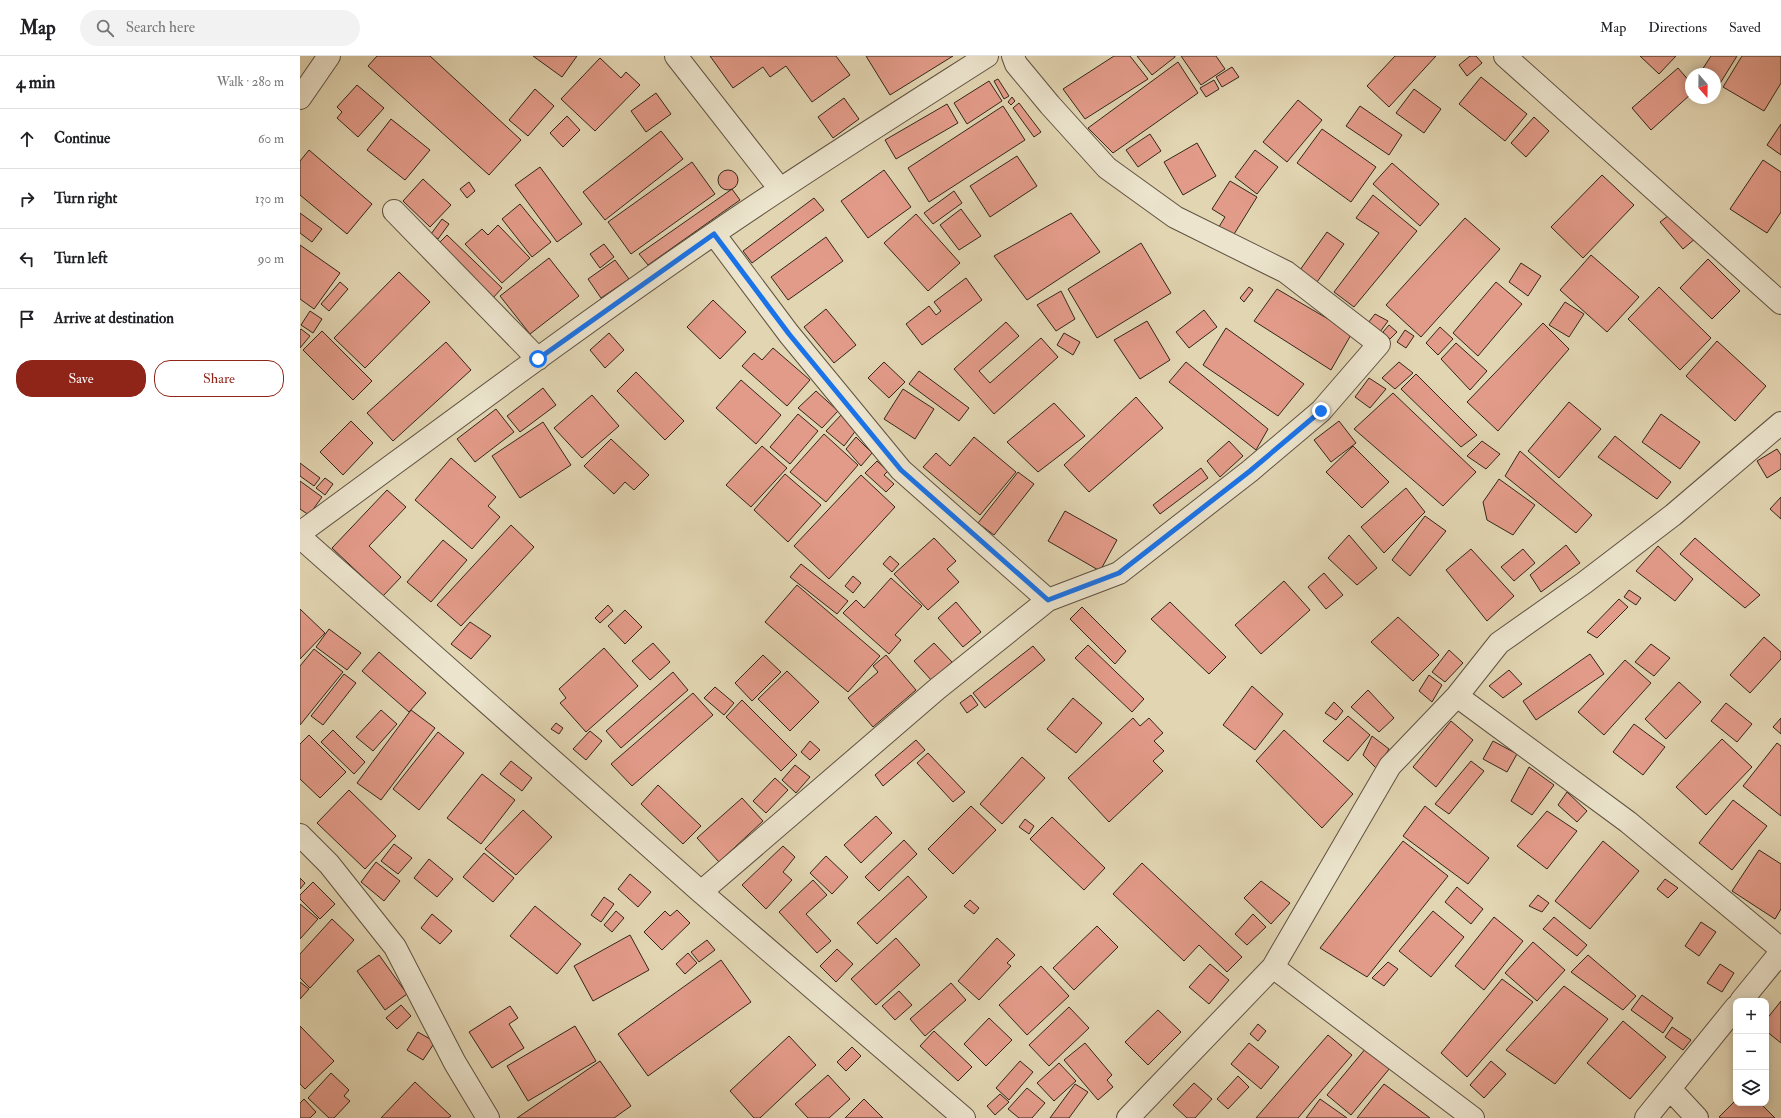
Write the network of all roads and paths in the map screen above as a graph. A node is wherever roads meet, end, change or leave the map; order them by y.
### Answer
1 (329, 56) edge
2 (676, 56) edge
3 (986, 56) edge
4 (1013, 56) edge
5 (1505, 56) edge
6 (300, 98) edge
7 (780, 189) junction
8 (394, 211) dead end
9 (714, 234) junction
10 (1781, 303) edge
11 (538, 359) junction
12 (1781, 423) edge
13 (300, 533) edge
14 (300, 537) edge
15 (1048, 600) junction
16 (1457, 696) junction
17 (300, 835) edge
18 (701, 892) junction
19 (1781, 950) edge
20 (1274, 966) junction
21 (1743, 998) edge
22 (1733, 1011) edge
23 (1670, 1089) junction
24 (488, 1118) edge
25 (964, 1118) edge
26 (1128, 1118) edge
27 (1473, 1118) edge
28 (1646, 1118) edge
29 (1697, 1118) edge

1 - 6 street
2 - 7 street
3 - 7 street
4 - 15 street
5 - 10 street
7 - 9 street
8 - 11 street
9 - 11 street
9 - 15 street
11 - 13 street
12 - 16 street
14 - 18 street
15 - 18 street
16 - 19 street
16 - 20 street
17 - 24 street
18 - 25 street
19 - 21 street
20 - 26 street
20 - 27 street
22 - 23 street
23 - 28 street
23 - 29 street

